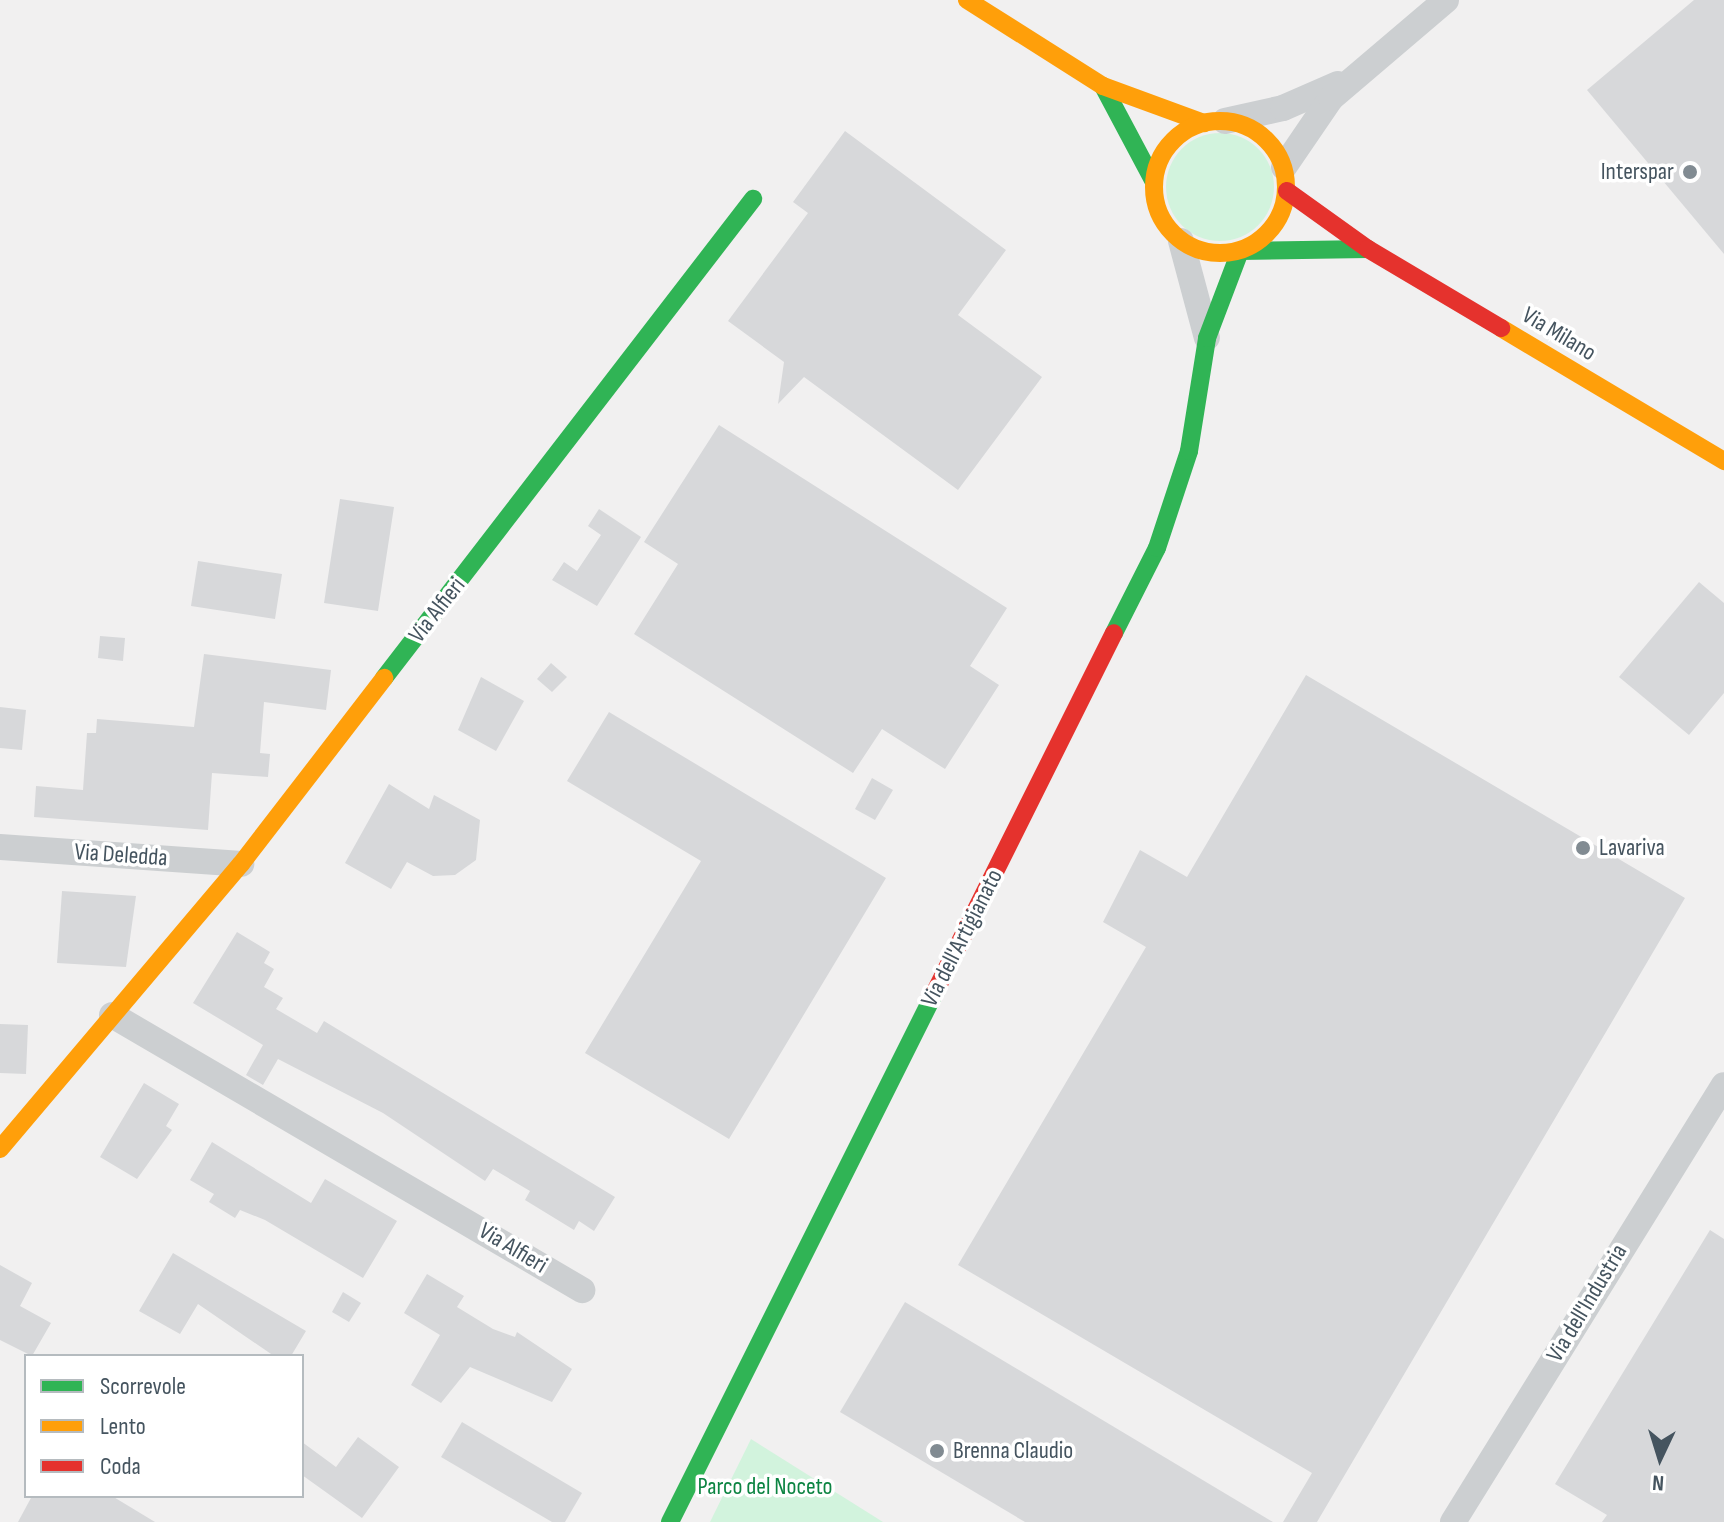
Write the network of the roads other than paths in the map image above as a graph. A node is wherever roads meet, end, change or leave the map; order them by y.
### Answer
1 (967, 0) edge
2 (1446, 0) edge
3 (1352, 77) junction
4 (1103, 86) junction
5 (1214, 122) junction
6 (1286, 179) junction
7 (1154, 182) junction
8 (753, 199) dead end
9 (1181, 241) junction
10 (1368, 249) junction
11 (1240, 251) junction
12 (1207, 338) junction
13 (1724, 461) edge
14 (0, 847) edge
15 (241, 864) junction
16 (112, 1015) junction
17 (1724, 1085) edge
18 (0, 1149) edge
19 (582, 1290) dead end
20 (670, 1522) edge
21 (1453, 1522) edge

1 - 4 street
2 - 3 street
3 - 5 street
3 - 6 street
4 - 5 street
4 - 7 street
5 - 6 street
5 - 7 street
6 - 10 street, Via Milano
6 - 11 street
7 - 9 street
8 - 15 street, Via Alfieri
9 - 11 street
9 - 12 street, Via dell'Artigianato
10 - 11 street
10 - 13 street, Via Milano
11 - 12 street, Via dell'Artigianato
12 - 20 street, Via dell'Artigianato
14 - 15 street, Via Deledda
15 - 16 street, Via Alfieri
16 - 18 street, Via Alfieri
16 - 19 street, Via Alfieri
17 - 21 street, Via dell'Industria

